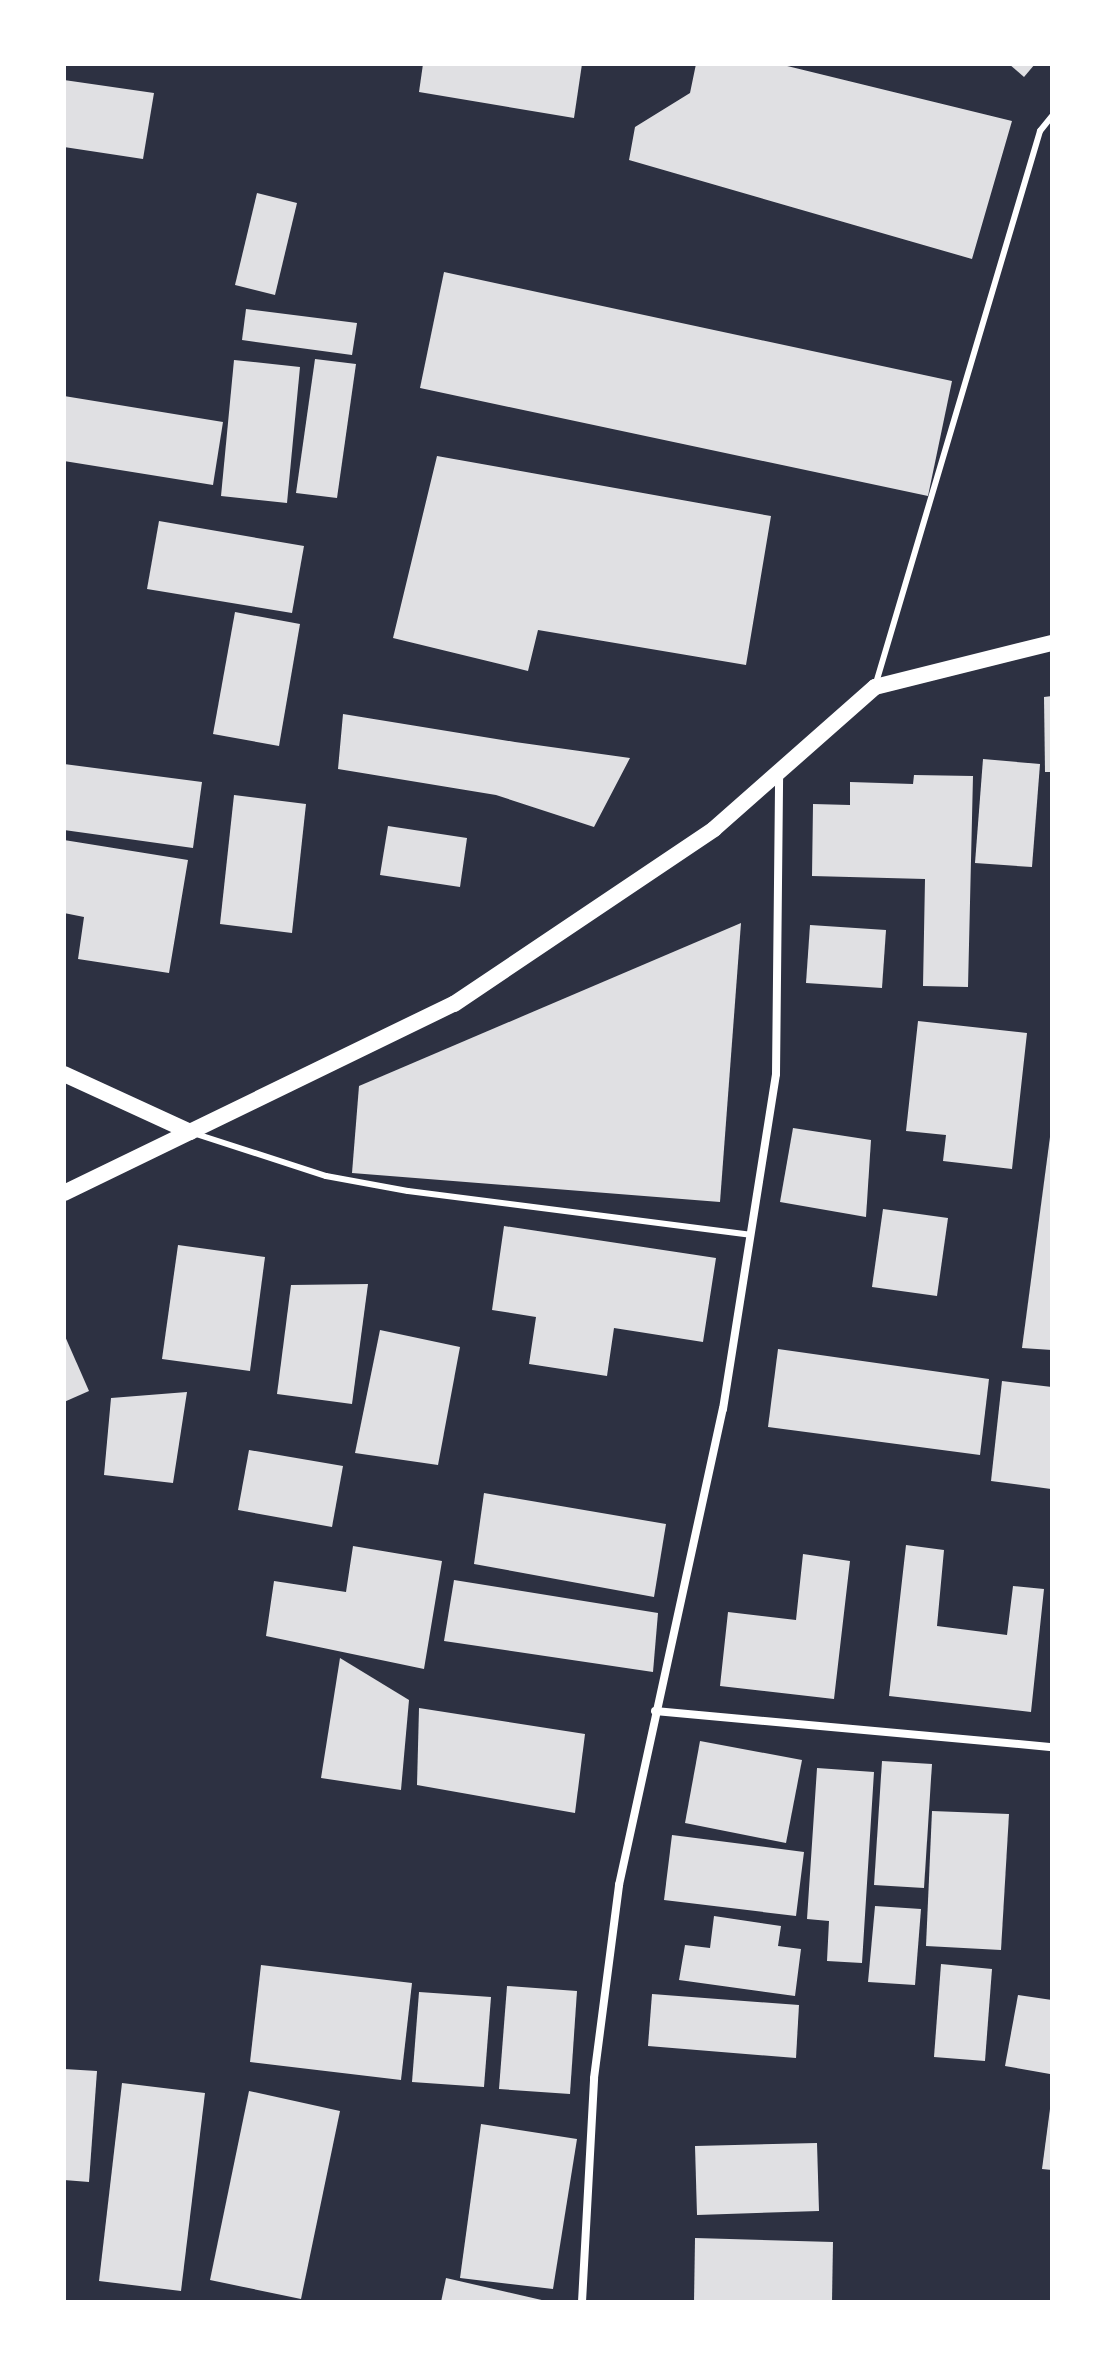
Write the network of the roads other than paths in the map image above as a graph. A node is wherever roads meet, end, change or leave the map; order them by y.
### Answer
1 (1052, 116) edge
2 (1052, 643) edge
3 (875, 687) junction
4 (779, 772) junction
5 (64, 1074) edge
6 (190, 1132) junction
7 (64, 1193) edge
8 (750, 1235) junction
9 (655, 1711) junction
10 (1052, 1747) edge
11 (582, 2302) edge

1 - 3 lane
2 - 3 main road
3 - 4 main road
4 - 6 main road
4 - 8 street
5 - 6 main road
6 - 7 main road
6 - 8 lane
8 - 9 street
9 - 10 street
9 - 11 street

